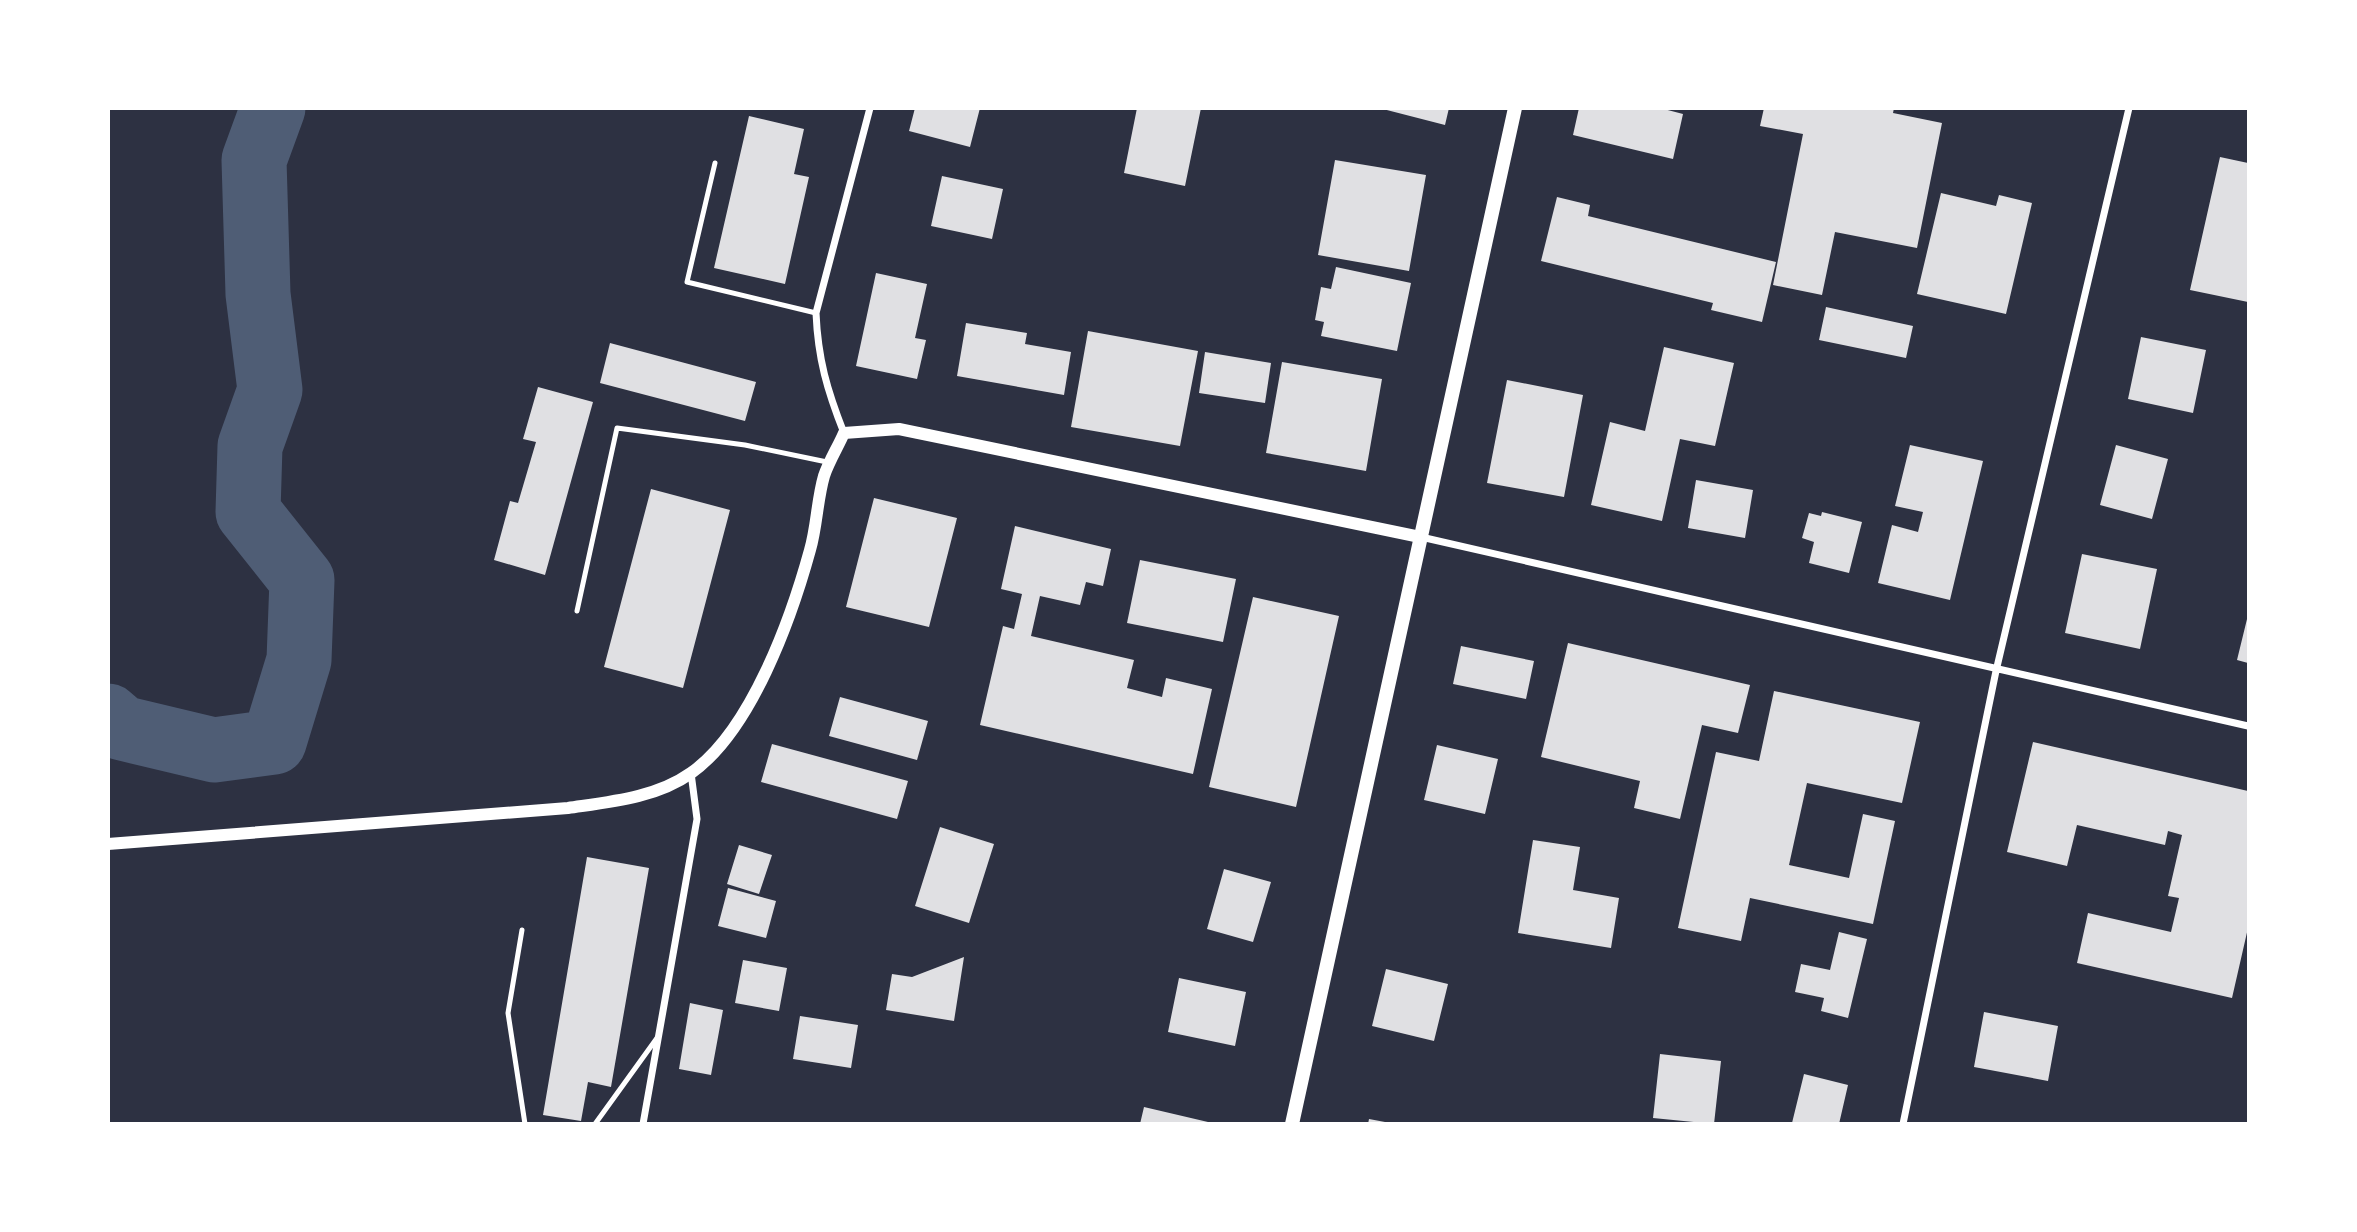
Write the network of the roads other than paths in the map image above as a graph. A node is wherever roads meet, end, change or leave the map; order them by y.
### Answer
1 (870, 108) edge
2 (1515, 108) edge
3 (2129, 108) edge
4 (715, 163) dead end
5 (816, 313) junction
6 (844, 433) junction
7 (830, 463) junction
8 (1420, 537) junction
9 (577, 611) dead end
10 (1996, 671) junction
11 (2249, 726) edge
12 (691, 773) junction
13 (108, 844) edge
14 (522, 930) dead end
15 (659, 1036) junction
16 (525, 1124) edge
17 (595, 1124) edge
18 (643, 1124) edge
19 (1292, 1124) edge
20 (1903, 1124) edge

1 - 5 street
2 - 8 main road
3 - 10 street
4 - 5 lane
5 - 6 street
6 - 7 street
6 - 8 street
7 - 9 lane
7 - 12 street
8 - 10 street
8 - 19 main road
10 - 11 street
10 - 20 street
12 - 13 street
12 - 15 street
14 - 16 lane
15 - 17 lane
15 - 18 street

